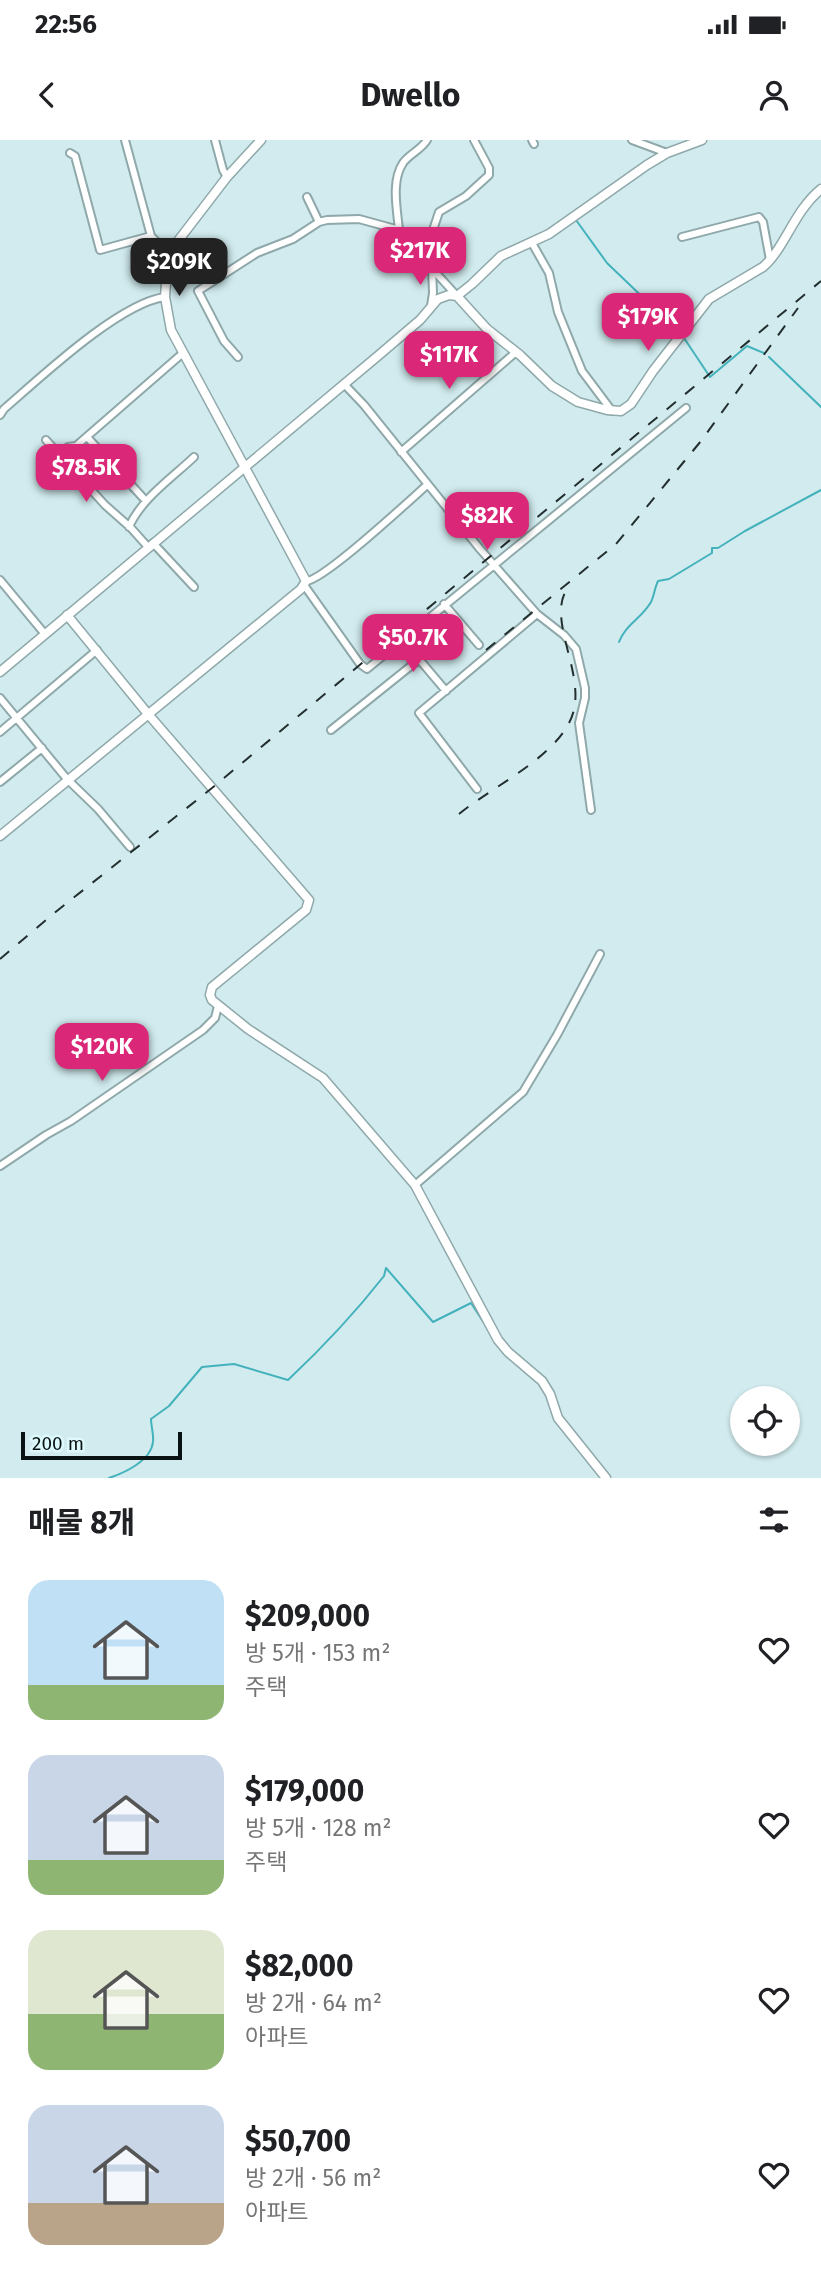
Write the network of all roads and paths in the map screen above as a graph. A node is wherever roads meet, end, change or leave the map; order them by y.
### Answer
1 (125, 140) edge
2 (215, 140) edge
3 (261, 140) edge
4 (427, 140) edge
5 (474, 140) edge
6 (632, 140) edge
7 (702, 140) edge
8 (691, 141) edge
9 (70, 153) dead end
10 (667, 153) junction
11 (227, 177) junction
12 (821, 189) edge
13 (307, 197) dead end
14 (319, 222) junction
15 (399, 230) junction
16 (151, 236) junction
17 (682, 237) dead end
18 (532, 243) junction
19 (168, 254) junction
20 (425, 254) junction
21 (770, 260) junction
22 (432, 267) junction
23 (457, 296) junction
24 (165, 297) junction
25 (430, 310) junction
26 (516, 352) junction
27 (183, 353) junction
28 (238, 357) dead end
29 (344, 384) junction
30 (686, 408) dead end
31 (612, 411) junction
32 (0, 415) edge
33 (87, 437) junction
34 (46, 440) dead end
35 (401, 452) junction
36 (59, 454) junction
37 (194, 457) dead end
38 (245, 467) junction
39 (427, 485) junction
40 (146, 501) junction
41 (129, 527) junction
42 (151, 545) junction
43 (494, 564) junction
44 (0, 580) edge
45 (305, 583) junction
46 (194, 587) dead end
47 (444, 604) junction
48 (537, 614) junction
49 (67, 615) junction
50 (462, 625) junction
51 (44, 633) junction
52 (402, 639) junction
53 (479, 645) dead end
54 (97, 650) junction
55 (419, 660) junction
56 (0, 672) edge
57 (446, 691) junction
58 (0, 698) edge
59 (148, 714) junction
60 (17, 717) junction
61 (331, 730) dead end
62 (0, 732) edge
63 (42, 748) junction
64 (67, 779) junction
65 (0, 782) edge
66 (477, 789) dead end
67 (591, 810) dead end
68 (0, 836) edge
69 (130, 847) dead end
70 (600, 954) dead end
71 (218, 1006) junction
72 (0, 1166) edge
73 (415, 1185) junction
74 (606, 1478) edge

1 - 16 street
2 - 11 street
3 - 11 street
4 - 15 street
5 - 20 street
6 - 10 street
7 - 8 street
8 - 10 street
9 - 16 street
10 - 18 street
11 - 19 street
12 - 21 street
13 - 14 street
14 - 15 street
14 - 28 street
15 - 20 street
16 - 19 street
17 - 21 street
18 - 23 street
18 - 31 street
19 - 24 street
20 - 22 street
21 - 31 street
22 - 23 street
22 - 25 street
23 - 25 street
23 - 26 street
24 - 27 street
24 - 32 street
25 - 29 street
26 - 31 street
26 - 35 street
27 - 33 street
27 - 38 street
29 - 35 street
29 - 38 street
30 - 43 street
33 - 36 street
33 - 40 street
34 - 36 street
35 - 39 street
36 - 41 street
37 - 40 street
38 - 42 street
38 - 45 street
39 - 43 street
39 - 45 street
40 - 41 street
41 - 42 street
42 - 46 street
42 - 49 street
43 - 47 street
43 - 48 street
44 - 51 street
45 - 52 street
45 - 59 street
47 - 50 street
47 - 52 street
48 - 57 street
48 - 67 street
49 - 51 street
49 - 54 street
50 - 53 street
50 - 55 street
51 - 56 street
52 - 55 street
54 - 59 street
54 - 60 street
55 - 57 street
55 - 61 street
57 - 66 street
58 - 60 street
59 - 64 street
59 - 71 street
60 - 62 street
60 - 63 street
63 - 64 street
63 - 65 street
64 - 68 street
64 - 69 street
70 - 73 street
71 - 72 street
71 - 73 street
73 - 74 street

